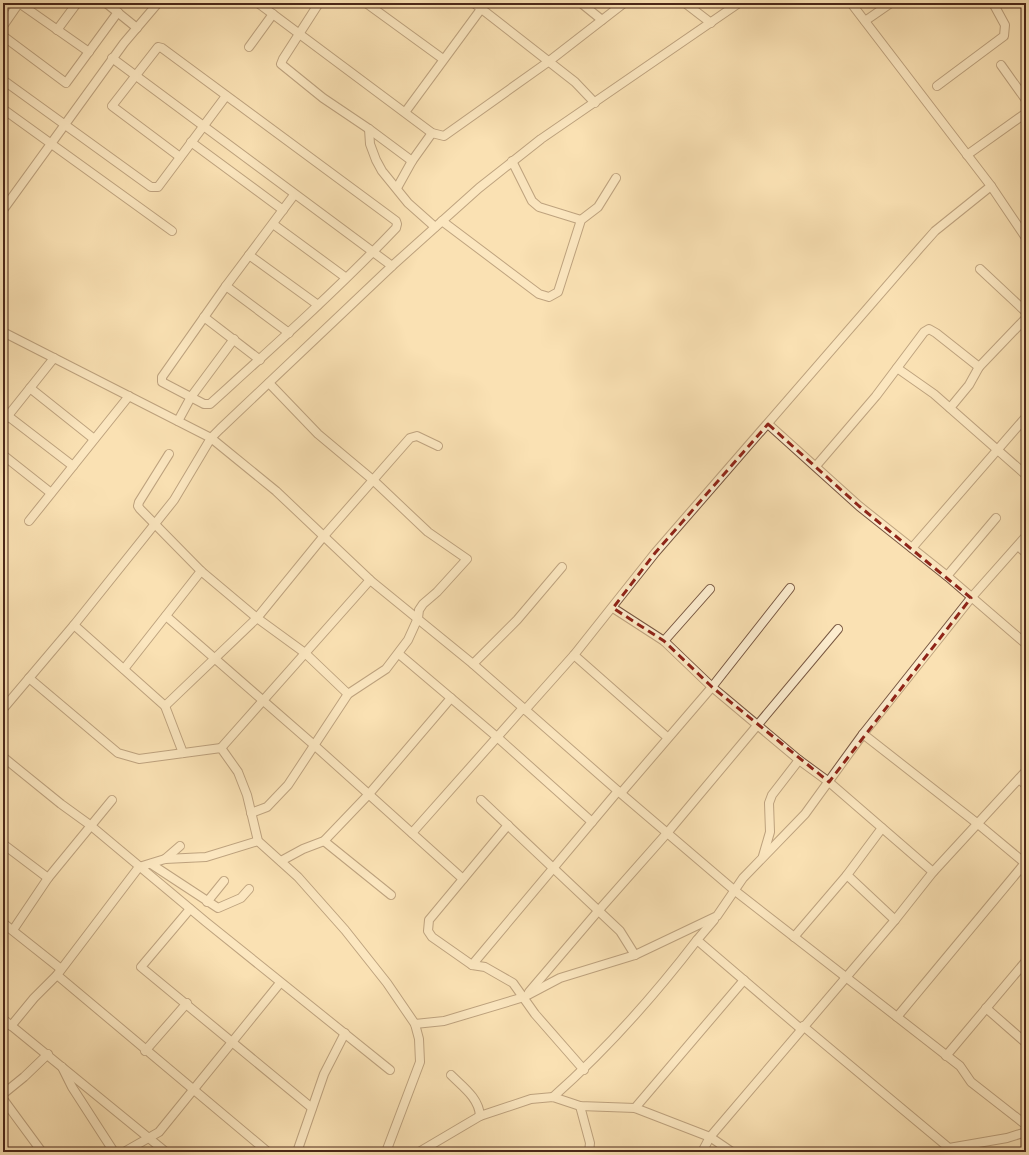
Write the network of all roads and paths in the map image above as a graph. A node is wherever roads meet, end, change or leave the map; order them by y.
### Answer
1 (19, 3) edge
2 (77, 3) edge
3 (106, 3) edge
4 (158, 3) edge
5 (258, 3) edge
6 (319, 3) edge
7 (366, 3) edge
8 (474, 3) edge
9 (581, 3) edge
10 (624, 3) edge
11 (685, 3) edge
12 (739, 3) edge
13 (851, 3) edge
14 (891, 3) edge
15 (993, 3) edge
16 (482, 9) junction
17 (118, 12) junction
18 (273, 14) junction
19 (602, 20) junction
20 (865, 21) junction
21 (711, 23) junction
22 (3, 26) edge
23 (137, 28) junction
24 (57, 30) junction
25 (299, 34) junction
26 (3, 36) edge
27 (249, 47) dead end
28 (89, 52) junction
29 (112, 58) junction
30 (443, 59) junction
31 (548, 62) junction
32 (1001, 65) dead end
33 (135, 76) junction
34 (3, 80) edge
35 (937, 86) dead end
36 (226, 96) junction
37 (1026, 100) edge
38 (595, 103) junction
39 (3, 109) edge
40 (406, 111) junction
41 (1026, 113) edge
42 (65, 125) junction
43 (202, 127) junction
44 (369, 128) junction
45 (432, 133) junction
46 (191, 142) junction
47 (52, 144) junction
48 (967, 155) junction
49 (180, 157) junction
50 (412, 161) junction
51 (512, 161) junction
52 (616, 178) dead end
53 (991, 186) junction
54 (397, 188) junction
55 (294, 195) junction
56 (3, 210) edge
57 (283, 210) junction
58 (581, 220) junction
59 (442, 221) junction
60 (272, 224) junction
61 (435, 227) junction
62 (172, 231) dead end
63 (1026, 238) edge
64 (373, 252) junction
65 (249, 255) junction
66 (392, 266) junction
67 (980, 270) dead end
68 (345, 277) junction
69 (226, 286) junction
70 (318, 305) junction
71 (1026, 312) edge
72 (204, 317) junction
73 (1026, 318) edge
74 (3, 332) edge
75 (289, 333) junction
76 (234, 339) junction
77 (54, 358) junction
78 (260, 360) junction
79 (979, 367) junction
80 (897, 368) junction
81 (269, 383) junction
82 (30, 388) junction
83 (129, 396) junction
84 (191, 397) junction
85 (950, 408) junction
86 (1026, 417) edge
87 (6, 419) edge
88 (178, 421) junction
89 (768, 424) junction
90 (211, 438) junction
91 (94, 439) junction
92 (438, 446) dead end
93 (997, 450) junction
94 (169, 454) dead end
95 (3, 455) edge
96 (72, 466) junction
97 (816, 466) junction
98 (1026, 475) edge
99 (373, 480) junction
100 (51, 493) junction
101 (996, 518) dead end
102 (29, 520) dead end
103 (155, 524) junction
104 (1026, 536) edge
105 (323, 537) junction
106 (1018, 546) junction
107 (912, 548) junction
108 (1026, 554) edge
109 (562, 567) dead end
110 (201, 571) junction
111 (947, 576) junction
112 (370, 580) junction
113 (790, 588) dead end
114 (710, 589) dead end
115 (971, 598) junction
116 (613, 608) junction
117 (166, 616) junction
118 (257, 618) junction
119 (418, 618) junction
120 (74, 625) junction
121 (838, 629) dead end
122 (664, 641) junction
123 (1026, 644) edge
124 (305, 653) junction
125 (399, 654) junction
126 (574, 655) junction
127 (214, 659) junction
128 (473, 664) junction
129 (124, 669) junction
130 (29, 678) junction
131 (712, 687) junction
132 (348, 694) junction
133 (451, 698) junction
134 (263, 701) junction
135 (165, 706) junction
136 (3, 709) edge
137 (524, 709) junction
138 (757, 726) junction
139 (863, 734) junction
140 (497, 737) junction
141 (667, 737) junction
142 (314, 745) junction
143 (221, 748) junction
144 (183, 753) junction
145 (3, 757) edge
146 (799, 760) junction
147 (1026, 771) edge
148 (1019, 779) junction
149 (829, 782) junction
150 (1026, 785) edge
151 (620, 792) junction
152 (369, 794) junction
153 (112, 800) dead end
154 (481, 800) dead end
155 (251, 813) junction
156 (592, 822) junction
157 (978, 824) junction
158 (90, 825) junction
159 (508, 825) junction
160 (882, 828) junction
161 (668, 832) junction
162 (412, 833) junction
163 (258, 841) junction
164 (324, 841) junction
165 (3, 844) edge
166 (180, 846) dead end
167 (763, 856) junction
168 (165, 859) junction
169 (281, 861) junction
170 (151, 864) junction
171 (1025, 864) edge
172 (553, 866) junction
173 (139, 867) junction
174 (933, 872) junction
175 (847, 875) junction
176 (48, 878) junction
177 (463, 879) junction
178 (224, 881) dead end
179 (249, 889) dead end
180 (734, 890) junction
181 (392, 895) dead end
182 (207, 902) junction
183 (190, 909) junction
184 (599, 910) junction
185 (717, 916) junction
186 (895, 920) junction
187 (3, 923) edge
188 (13, 930) junction
189 (794, 937) junction
190 (697, 940) junction
191 (635, 955) junction
192 (1026, 962) edge
193 (472, 965) junction
194 (59, 972) junction
195 (846, 978) junction
196 (744, 980) junction
197 (280, 983) junction
198 (524, 997) junction
199 (187, 1003) junction
200 (986, 1008) junction
201 (897, 1017) junction
202 (3, 1019) edge
203 (415, 1024) junction
204 (11, 1026) junction
205 (802, 1028) junction
206 (345, 1033) junction
207 (232, 1042) junction
208 (1026, 1043) edge
209 (145, 1051) junction
210 (48, 1054) junction
211 (946, 1056) junction
212 (61, 1065) junction
213 (390, 1070) dead end
214 (584, 1070) junction
215 (451, 1074) dead end
216 (192, 1089) junction
217 (3, 1094) edge
218 (553, 1097) junction
219 (3, 1099) edge
220 (580, 1106) junction
221 (312, 1108) junction
222 (635, 1108) junction
223 (480, 1116) junction
224 (1026, 1125) edge
225 (1026, 1132) edge
226 (710, 1137) junction
227 (150, 1138) junction
228 (42, 1152) edge
229 (114, 1152) edge
230 (124, 1152) edge
231 (166, 1152) edge
232 (268, 1152) edge
233 (297, 1152) edge
234 (386, 1152) edge
235 (419, 1152) edge
236 (589, 1152) edge
237 (702, 1152) edge
238 (732, 1152) edge

1 - 22 street
1 - 24 street
2 - 24 street
3 - 17 street
4 - 23 street
5 - 18 street
6 - 25 street
7 - 30 street
8 - 16 street
9 - 19 street
10 - 19 street
11 - 21 street
12 - 21 street
13 - 20 street
14 - 20 street
15 - 35 street
16 - 30 street
16 - 31 street
17 - 23 street
17 - 28 street
18 - 25 street
18 - 27 street
19 - 31 street
20 - 48 street
21 - 38 street
23 - 29 street
24 - 28 street
25 - 40 street
25 - 44 street
26 - 28 street
29 - 33 street
29 - 42 street
30 - 40 street
31 - 38 street
31 - 45 street
32 - 37 street
33 - 36 street
33 - 43 street
33 - 49 street
34 - 42 street
36 - 43 street
36 - 64 street
38 - 51 street
39 - 47 street
40 - 45 street
41 - 48 street
42 - 47 street
42 - 49 street
43 - 46 street
43 - 55 street
44 - 50 street
44 - 54 street
45 - 50 street
46 - 49 street
46 - 57 street
47 - 56 street
47 - 62 street
48 - 53 street
50 - 54 street
51 - 58 street
51 - 59 street
52 - 58 street
53 - 63 street
53 - 89 street
54 - 61 street
55 - 57 street
55 - 64 street
57 - 60 street
58 - 59 street
59 - 61 street
60 - 65 street
60 - 68 street
61 - 66 street
64 - 66 street
64 - 68 street
65 - 69 street
65 - 70 street
66 - 81 street
67 - 71 street
68 - 70 street
69 - 72 street
69 - 75 street
70 - 75 street
72 - 76 street
72 - 84 street
73 - 79 street
74 - 77 street
75 - 78 street
76 - 78 street
76 - 84 street
77 - 82 street
77 - 83 street
78 - 84 street
79 - 80 street
79 - 85 street
80 - 85 street
80 - 97 street
81 - 90 street
81 - 99 street
82 - 87 street
82 - 91 street
83 - 88 street
83 - 91 street
84 - 88 street
85 - 93 street
86 - 93 street
87 - 96 street
88 - 90 street
89 - 97 street
89 - 116 street
90 - 103 street
90 - 105 street
91 - 96 street
92 - 99 street
93 - 98 street
93 - 107 street
94 - 103 street
95 - 100 street
96 - 100 street
97 - 107 street
99 - 105 street
99 - 119 street
100 - 102 street
101 - 111 street
103 - 110 street
103 - 120 street
104 - 106 street
105 - 112 street
105 - 118 street
106 - 108 street
106 - 115 street
107 - 111 street
109 - 128 street
110 - 117 street
110 - 118 street
111 - 115 street
112 - 119 street
112 - 124 street
113 - 131 street
114 - 122 street
115 - 123 street
115 - 139 street
116 - 122 street
116 - 126 street
117 - 127 street
117 - 129 street
118 - 124 street
118 - 127 street
119 - 125 street
119 - 128 street
120 - 129 street
120 - 130 street
121 - 138 street
122 - 131 street
124 - 132 street
124 - 134 street
125 - 132 street
125 - 133 street
126 - 137 street
126 - 141 street
127 - 134 street
127 - 135 street
128 - 137 street
129 - 135 street
130 - 136 street
130 - 144 street
131 - 138 street
131 - 141 street
132 - 142 street
133 - 140 street
133 - 152 street
134 - 142 street
134 - 143 street
135 - 144 street
137 - 140 street
137 - 151 street
138 - 146 street
138 - 161 street
139 - 149 street
139 - 157 street
140 - 156 street
140 - 162 street
141 - 151 street
142 - 152 street
142 - 155 street
143 - 144 street
143 - 155 street
145 - 158 street
146 - 149 street
146 - 167 street
147 - 148 street
148 - 150 street
148 - 157 street
149 - 160 street
149 - 167 street
151 - 156 street
151 - 161 street
152 - 162 street
152 - 164 street
153 - 158 street
154 - 159 street
155 - 163 street
156 - 172 street
157 - 171 street
157 - 174 street
158 - 173 street
158 - 176 street
159 - 172 street
159 - 177 street
160 - 174 street
160 - 175 street
161 - 180 street
161 - 184 street
162 - 177 street
163 - 168 street
163 - 169 street
164 - 169 street
164 - 181 street
165 - 176 street
166 - 168 street
167 - 180 street
168 - 170 street
169 - 203 street
170 - 173 street
170 - 182 street
171 - 201 street
172 - 184 street
172 - 193 street
173 - 183 street
173 - 194 street
174 - 186 street
175 - 186 street
175 - 189 street
176 - 188 street
177 - 193 street
178 - 182 street
179 - 182 street
180 - 185 street
180 - 189 street
183 - 197 street
183 - 199 street
184 - 191 street
184 - 198 street
185 - 190 street
185 - 191 street
186 - 195 street
187 - 188 street
188 - 194 street
189 - 195 street
190 - 196 street
190 - 214 street
191 - 198 street
192 - 200 street
193 - 198 street
194 - 204 street
194 - 209 street
195 - 201 street
195 - 205 street
196 - 205 street
196 - 222 street
197 - 206 street
197 - 207 street
198 - 203 street
198 - 214 street
199 - 207 street
199 - 209 street
200 - 208 street
200 - 211 street
201 - 211 street
202 - 204 street
203 - 234 street
204 - 210 street
205 - 225 street
205 - 226 street
206 - 213 street
206 - 221 street
207 - 216 street
207 - 221 street
209 - 216 street
210 - 212 street
210 - 217 street
211 - 224 street
212 - 227 street
212 - 229 street
214 - 218 street
215 - 223 street
216 - 227 street
216 - 232 street
218 - 220 street
218 - 223 street
219 - 228 street
220 - 222 street
220 - 236 street
221 - 233 street
222 - 226 street
223 - 235 street
226 - 237 street
226 - 238 street
227 - 230 street
227 - 231 street

